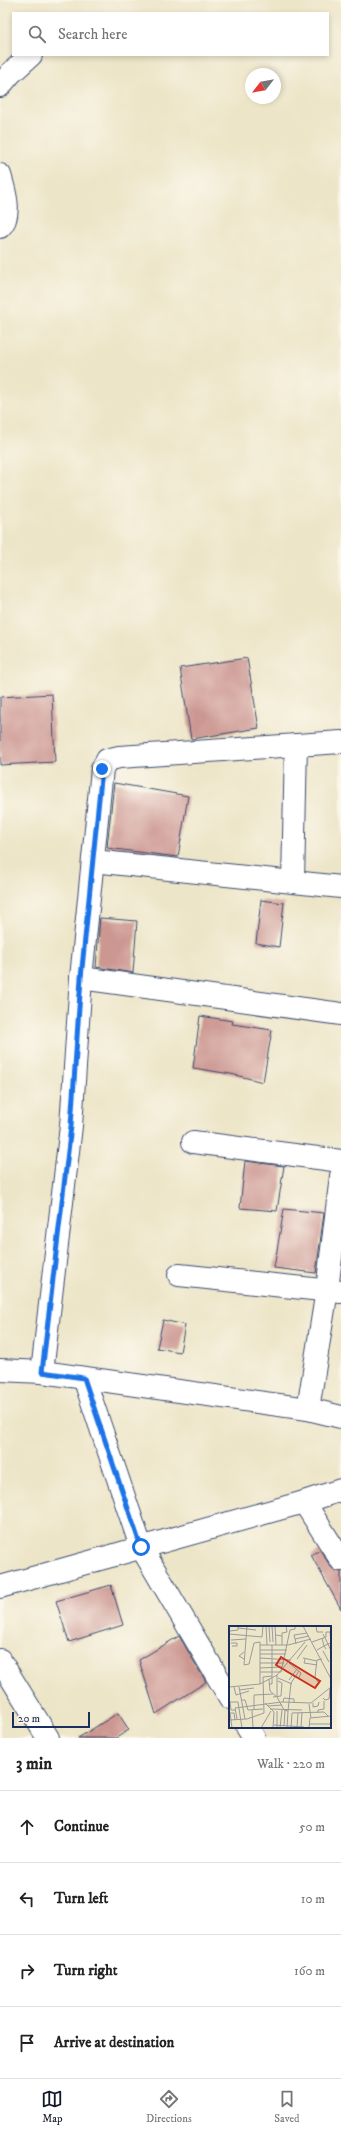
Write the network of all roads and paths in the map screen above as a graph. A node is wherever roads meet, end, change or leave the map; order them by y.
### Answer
1 (30, 56) edge
2 (0, 86) edge
3 (0, 175) edge
4 (0, 227) edge
5 (341, 742) edge
6 (296, 745) junction
7 (93, 861) junction
8 (292, 882) junction
9 (341, 887) edge
10 (81, 978) junction
11 (341, 1014) edge
12 (193, 1142) dead end
13 (341, 1161) edge
14 (341, 1176) edge
15 (179, 1275) dead end
16 (334, 1291) edge
17 (0, 1370) edge
18 (42, 1372) junction
19 (84, 1378) junction
20 (308, 1409) junction
21 (341, 1417) edge
22 (341, 1490) edge
23 (304, 1502) junction
24 (141, 1547) junction
25 (341, 1560) edge
26 (0, 1587) edge
27 (0, 1660) edge
28 (229, 1696) edge
29 (248, 1728) edge
30 (48, 1738) edge
31 (254, 1738) edge

1 - 2 street
3 - 4 street
5 - 6 street
6 - 7 street
6 - 8 street
7 - 8 street
7 - 10 street
8 - 9 street
10 - 11 street
10 - 18 street
12 - 13 street
14 - 16 street
15 - 16 street
16 - 20 street
17 - 18 street
18 - 19 street
19 - 20 street
19 - 24 street
20 - 21 street
22 - 23 street
23 - 24 street
23 - 25 street
24 - 26 street
24 - 28 street
27 - 30 street
29 - 31 street

